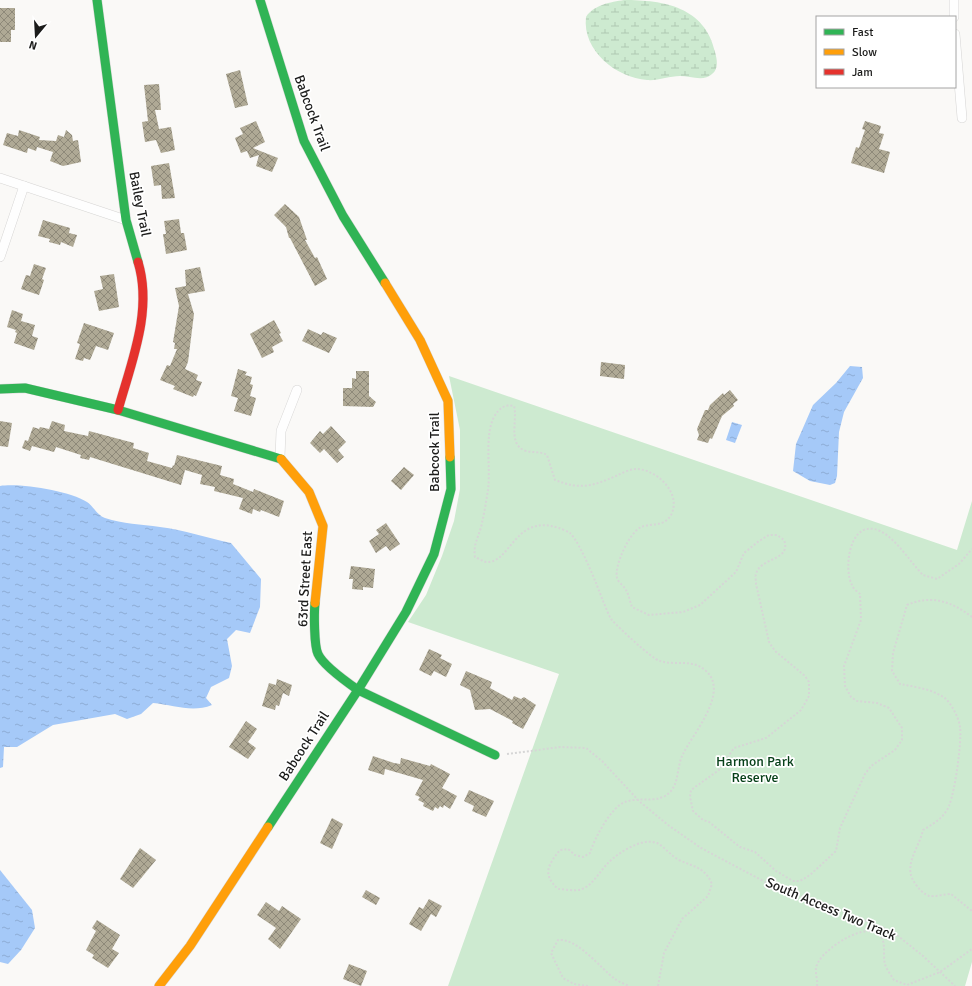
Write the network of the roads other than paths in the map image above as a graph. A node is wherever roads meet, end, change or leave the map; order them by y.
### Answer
1 (97, 0) edge
2 (260, 0) edge
3 (954, 0) edge
4 (954, 16) edge
5 (956, 46) edge
6 (962, 118) dead end
7 (0, 178) edge
8 (24, 186) junction
9 (126, 220) junction
10 (0, 257) edge
11 (0, 389) edge
12 (297, 390) dead end
13 (118, 410) junction
14 (280, 458) junction
15 (358, 690) junction
16 (496, 755) road end
17 (159, 986) edge

1 - 9 street, Bailey Trail
2 - 15 street, Babcock Trail
3 - 4 street
5 - 6 street
7 - 8 street
8 - 9 street
8 - 10 street
9 - 13 street, Bailey Trail
11 - 13 street
12 - 14 street
13 - 14 street
14 - 15 street, 63rd Street East
15 - 16 street, 63rd Street East
15 - 17 street, Babcock Trail

